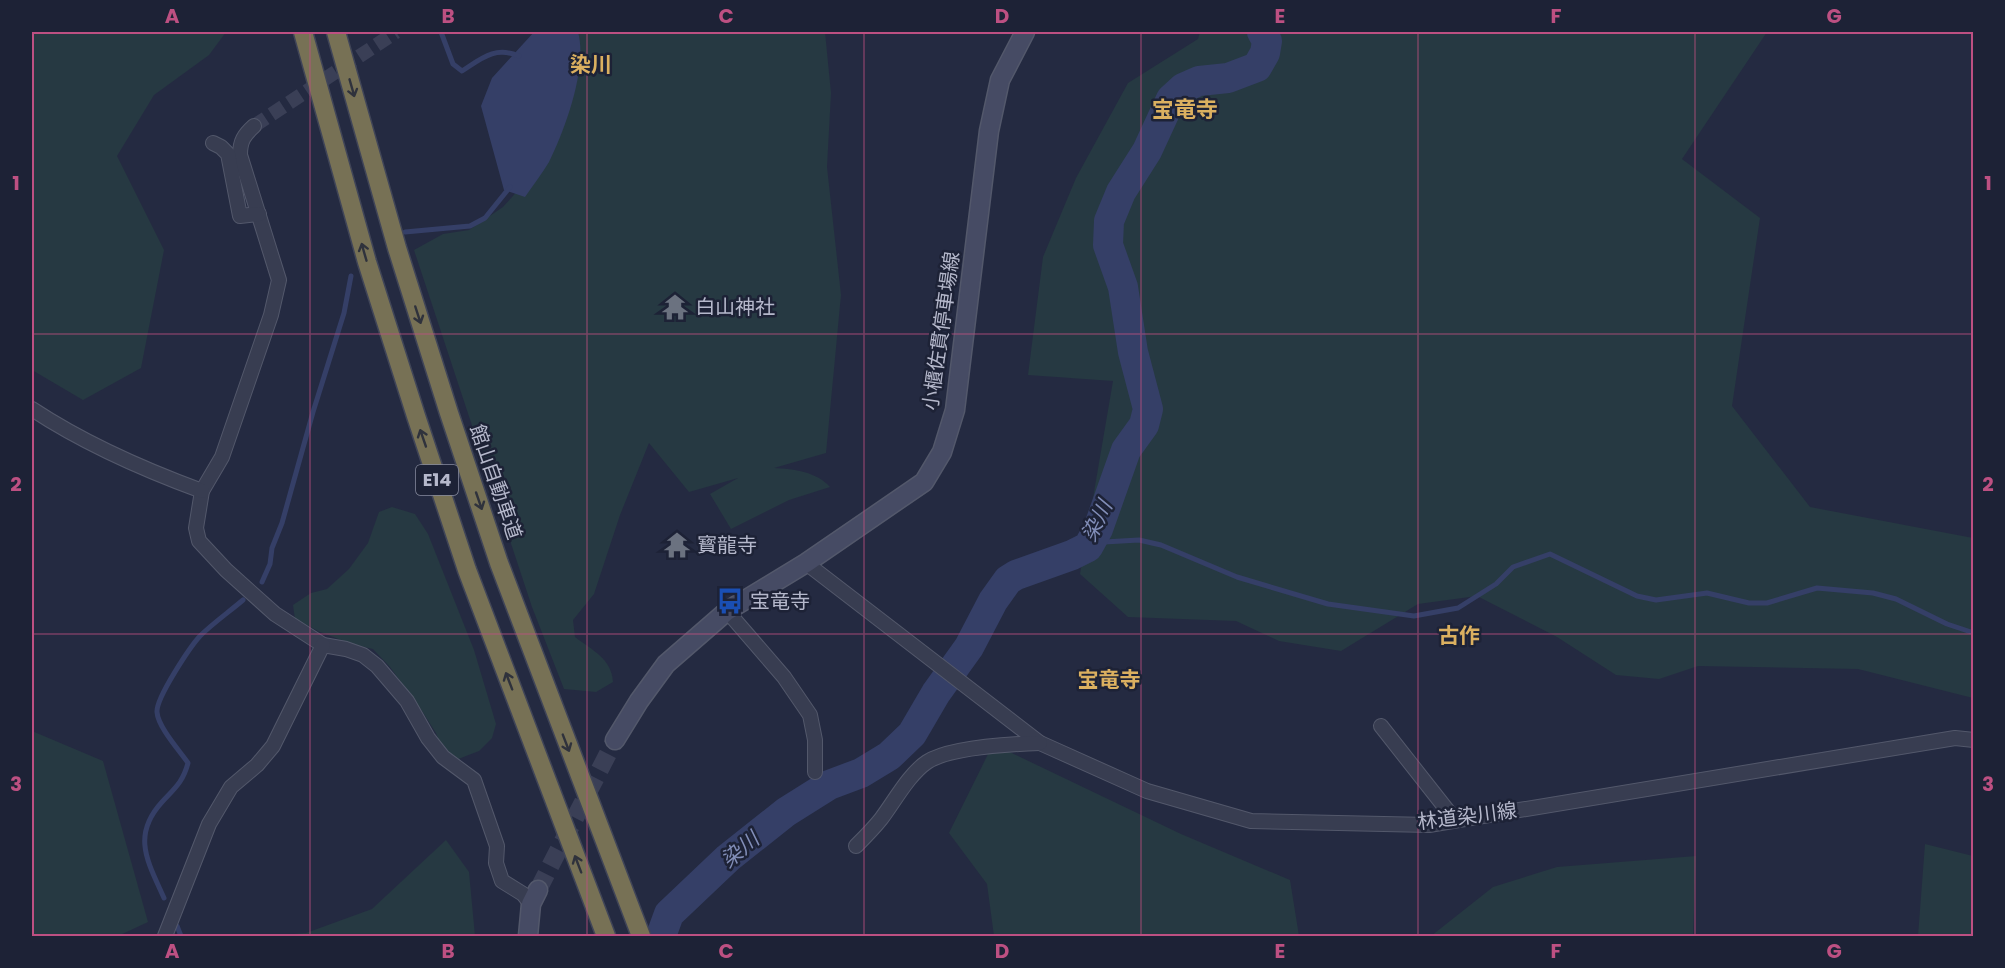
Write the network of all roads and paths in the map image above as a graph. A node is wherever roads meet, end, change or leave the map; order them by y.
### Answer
1 (303, 32) edge
2 (336, 32) edge
3 (1025, 32) edge
4 (254, 126) tunnel mouth
5 (213, 143) dead end
6 (259, 214) junction
7 (32, 410) edge
8 (202, 491) junction
9 (806, 563) junction
10 (727, 612) junction
11 (323, 645) junction
12 (1381, 726) dead end
13 (615, 740) tunnel mouth
14 (1974, 740) edge
15 (1040, 743) junction
16 (815, 772) dead end
17 (1455, 820) junction
18 (856, 846) dead end
19 (534, 897) joint
20 (165, 936) edge
21 (528, 936) edge
22 (606, 936) edge
23 (641, 936) edge

22 -> 1 highway, E14
2 -> 23 highway, 館山自動車道 / E14
3 - 9 main road, 小櫃佐貫停車場線
4 - 6 street
5 - 6 street
6 - 8 street
7 - 8 street
8 - 11 street
9 - 10 main road, 小櫃佐貫停車場線
9 - 15 street, 林道染川線
10 - 13 main road, 小櫃佐貫停車場線
10 - 16 street
11 - 19 street
11 - 20 street
12 - 17 street
14 - 17 street, 林道染川線
15 - 17 street, 林道染川線
15 - 18 street
19 - 21 main road

